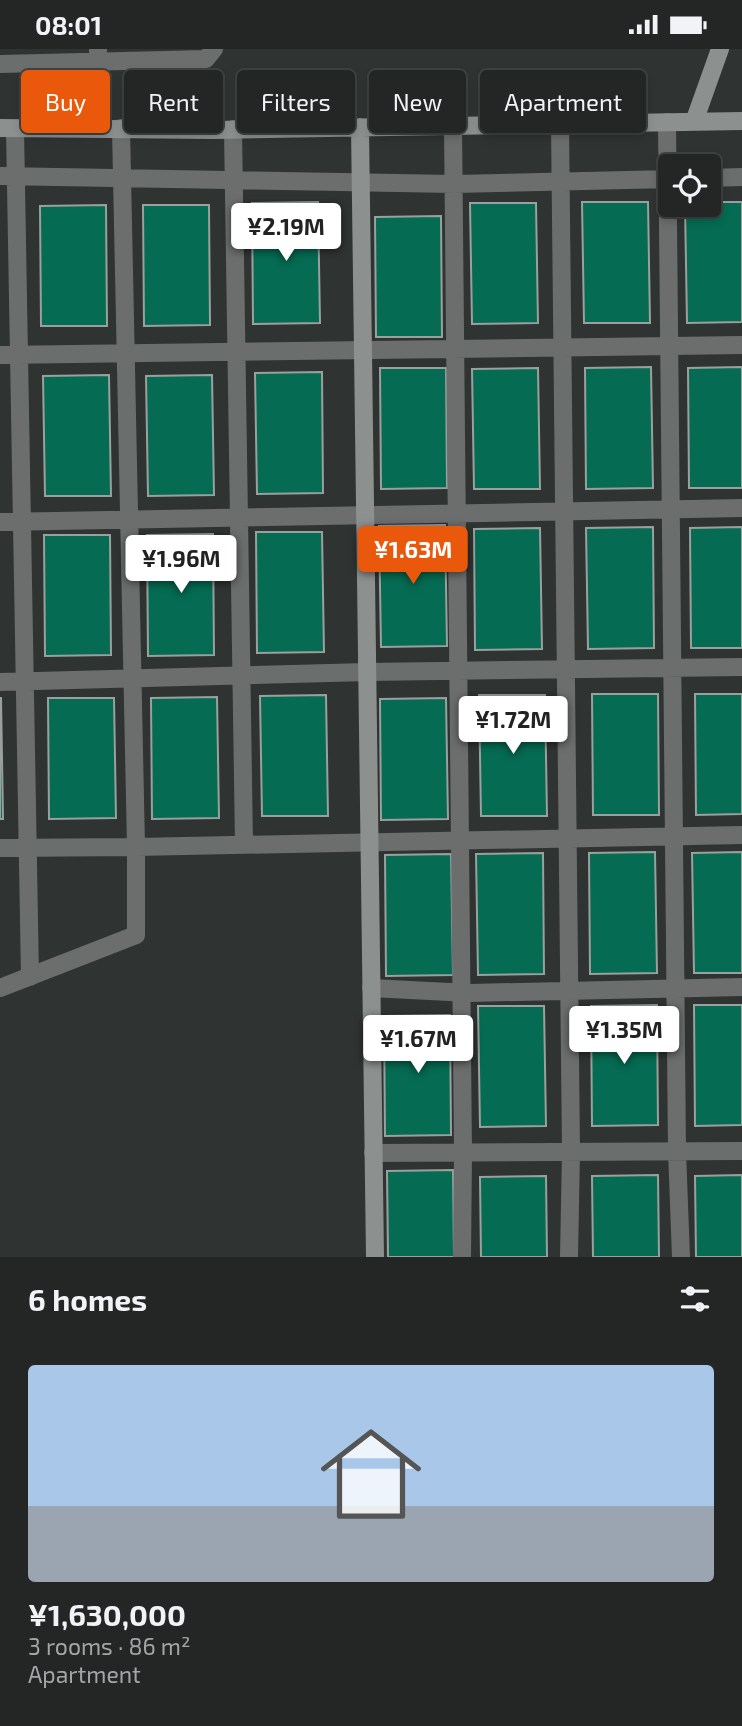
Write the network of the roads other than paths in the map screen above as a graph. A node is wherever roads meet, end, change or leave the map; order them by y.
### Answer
1 (214, 49) edge
2 (720, 49) edge
3 (98, 55) edge
4 (0, 64) edge
5 (742, 121) edge
6 (646, 122) edge
7 (667, 122) junction
8 (694, 122) junction
9 (360, 127) junction
10 (369, 127) edge
11 (110, 128) edge
12 (121, 128) junction
13 (7, 129) edge
14 (233, 129) junction
15 (453, 133) edge
16 (560, 133) edge
17 (668, 154) edge
18 (8, 176) edge
19 (742, 177) edge
20 (122, 178) junction
21 (721, 178) edge
22 (658, 179) edge
23 (234, 181) junction
24 (561, 182) junction
25 (360, 183) junction
26 (454, 184) junction
27 (669, 217) edge
28 (742, 345) edge
29 (669, 346) junction
30 (563, 347) junction
31 (455, 349) junction
32 (363, 351) junction
33 (237, 352) junction
34 (126, 354) junction
35 (0, 355) edge
36 (19, 355) junction
37 (742, 508) edge
38 (671, 509) junction
39 (565, 511) junction
40 (457, 513) junction
41 (365, 515) junction
42 (239, 517) junction
43 (129, 519) junction
44 (22, 521) junction
45 (0, 522) edge
46 (742, 667) edge
47 (672, 668) junction
48 (566, 670) junction
49 (459, 671) junction
50 (367, 672) junction
51 (242, 675) junction
52 (133, 678) junction
53 (24, 681) junction
54 (0, 682) edge
55 (742, 835) edge
56 (673, 836) junction
57 (568, 838) junction
58 (460, 840) junction
59 (369, 842) junction
60 (244, 844) junction
61 (28, 847) junction
62 (136, 847) junction
63 (0, 848) edge
64 (30, 977) junction
65 (742, 987) edge
66 (0, 988) edge
67 (371, 988) junction
68 (675, 988) junction
69 (569, 991) junction
70 (462, 993) junction
71 (677, 1151) junction
72 (742, 1151) edge
73 (463, 1152) junction
74 (571, 1152) junction
75 (373, 1153) junction
76 (373, 1256) edge
77 (462, 1257) edge
78 (569, 1257) edge
79 (681, 1257) edge

1 - 3 street
2 - 8 street
3 - 4 street
5 - 8 street
6 - 7 street
7 - 8 street
7 - 17 street
9 - 10 street
9 - 14 street
9 - 25 street
11 - 12 street
12 - 14 street
12 - 20 street
13 - 18 street
14 - 23 street
15 - 26 street
16 - 24 street
18 - 20 street
18 - 36 street
19 - 21 street
20 - 23 street
20 - 34 street
22 - 24 street
23 - 25 street
23 - 33 street
24 - 26 street
24 - 30 street
25 - 26 street
25 - 32 street
26 - 31 street
27 - 29 street
28 - 29 street
29 - 30 street
29 - 38 street
30 - 31 street
30 - 39 street
31 - 32 street
31 - 40 street
32 - 33 street
32 - 41 street
33 - 34 street
33 - 42 street
34 - 36 street
34 - 43 street
35 - 36 street
36 - 44 street
37 - 38 street
38 - 39 street
38 - 47 street
39 - 40 street
39 - 48 street
40 - 41 street
40 - 49 street
41 - 42 street
41 - 50 street
42 - 43 street
42 - 51 street
43 - 44 street
43 - 52 street
44 - 45 street
44 - 53 street
46 - 47 street
47 - 48 street
47 - 56 street
48 - 49 street
48 - 57 street
49 - 50 street
49 - 58 street
50 - 51 street
50 - 59 street
51 - 52 street
51 - 60 street
52 - 53 street
52 - 62 street
53 - 54 street
53 - 61 street
55 - 56 street
56 - 57 street
56 - 68 street
57 - 58 street
57 - 69 street
58 - 59 street
58 - 70 street
59 - 60 street
59 - 67 street
60 - 62 street
61 - 62 street
61 - 63 street
61 - 64 street
62 - 64 street
64 - 66 street
65 - 68 street
67 - 70 street
67 - 75 street
68 - 69 street
68 - 71 street
69 - 70 street
69 - 74 street
70 - 73 street
71 - 72 street
71 - 74 street
71 - 79 street
73 - 74 street
73 - 75 street
73 - 77 street
74 - 78 street
75 - 76 street

